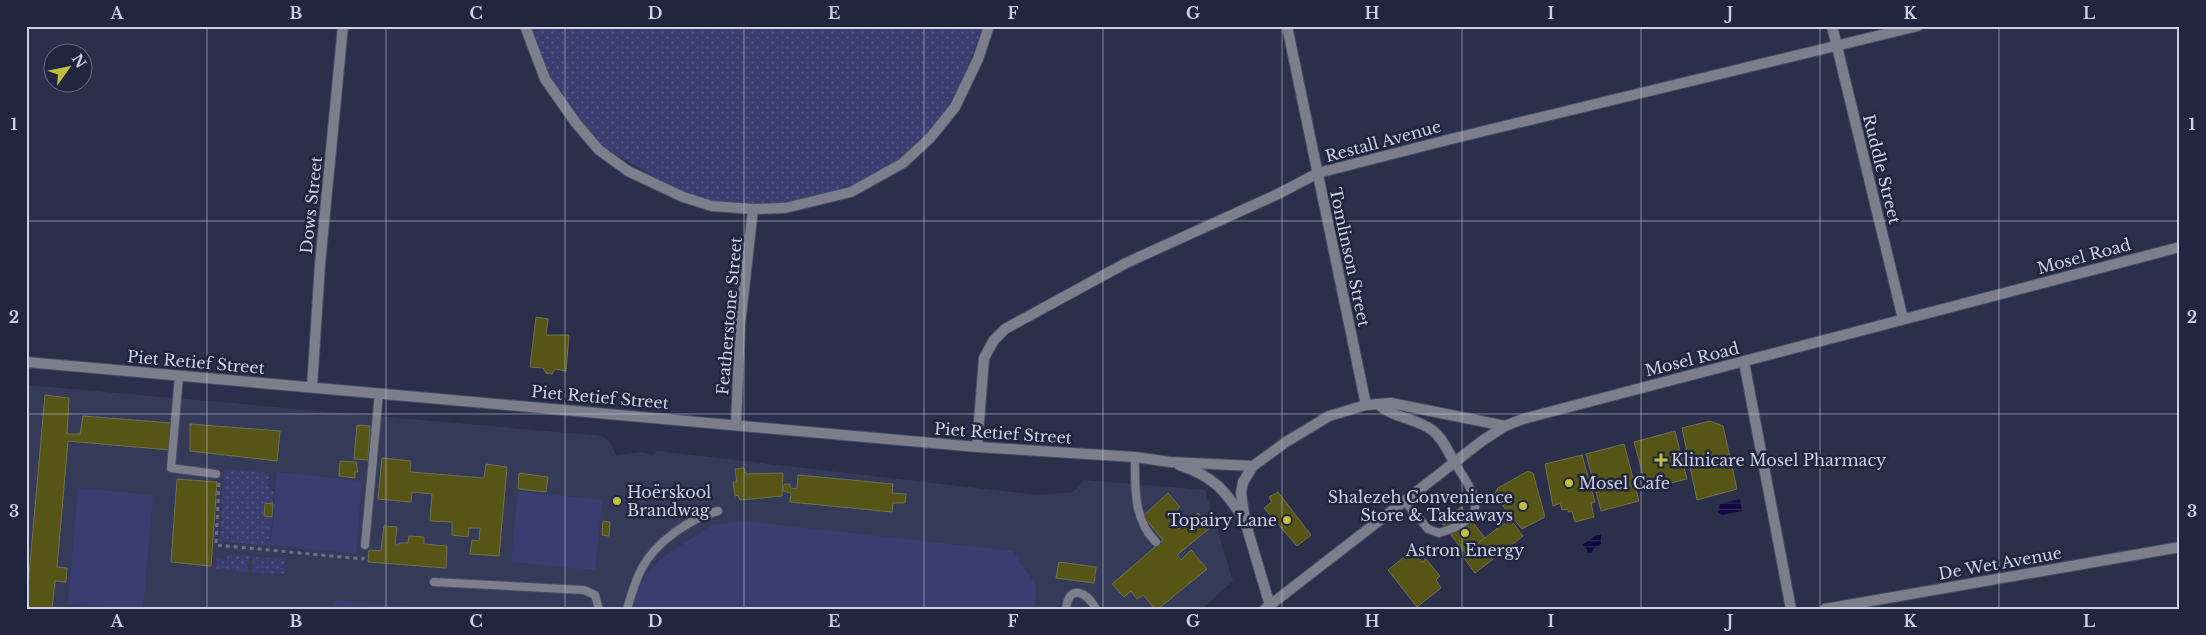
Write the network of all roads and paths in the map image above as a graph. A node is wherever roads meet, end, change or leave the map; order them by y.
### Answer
1 (343, 26) edge
2 (526, 26) edge
3 (989, 26) edge
4 (1287, 26) edge
5 (1832, 26) edge
6 (1918, 26) edge
7 (1836, 46) junction
8 (1318, 173) junction
9 (753, 210) junction
10 (2180, 247) edge
11 (1903, 319) junction
12 (26, 362) edge
13 (1744, 362) junction
14 (179, 376) junction
15 (312, 387) junction
16 (379, 393) junction
17 (1378, 404) junction
18 (1366, 405) junction
19 (736, 425) junction
20 (1505, 426) junction
21 (977, 447) junction
22 (1135, 457) junction
23 (1170, 462) junction
24 (1454, 462) junction
25 (1253, 466) junction
26 (216, 474) joint
27 (1404, 500) junction
28 (718, 510) dead end
29 (1245, 521) junction
30 (1156, 542) dead end
31 (365, 545) joint
32 (2180, 547) edge
33 (434, 582) dead end
34 (1269, 607) edge
35 (599, 609) edge
36 (627, 609) edge
37 (1066, 609) edge
38 (1096, 609) edge
39 (1791, 609) edge
40 (1824, 609) edge

1 - 15 street, Dows Street
2 - 9 street
3 - 9 street
4 - 8 street, Tomlinson Street
5 - 7 street, Ruddle Street
6 - 7 street, Restall Avenue
7 - 8 street, Restall Avenue
7 - 11 street, Ruddle Street
8 - 18 street, Tomlinson Street
8 - 21 street, Restall Avenue
9 - 19 street, Featherstone Street
10 - 11 street, Mosel Road
11 - 13 street, Mosel Road
12 - 14 street, Piet Retief Street
13 - 20 street, Mosel Road
13 - 39 street
14 - 15 street, Piet Retief Street
14 - 26 lane
15 - 16 street, Piet Retief Street
16 - 19 street, Piet Retief Street
16 - 31 lane
17 - 18 street, Piet Retief Street
17 - 20 street, Piet Retief Street
17 - 24 street
18 - 25 street, Piet Retief Street
19 - 21 street, Piet Retief Street
20 - 24 street, Mosel Road
21 - 22 street, Piet Retief Street
22 - 23 street, Piet Retief Street
22 - 30 lane
23 - 25 street, Piet Retief Street
23 - 29 street, Piet Retief Street
24 - 27 street, Mosel Road
24 - 27 lane
25 - 29 street, Piet Retief Street
26 - 31 path
27 - 34 street, Mosel Road
28 - 36 lane
29 - 34 street, Piet Retief Street
32 - 40 street, De Wet Avenue
33 - 35 lane
37 - 38 lane

